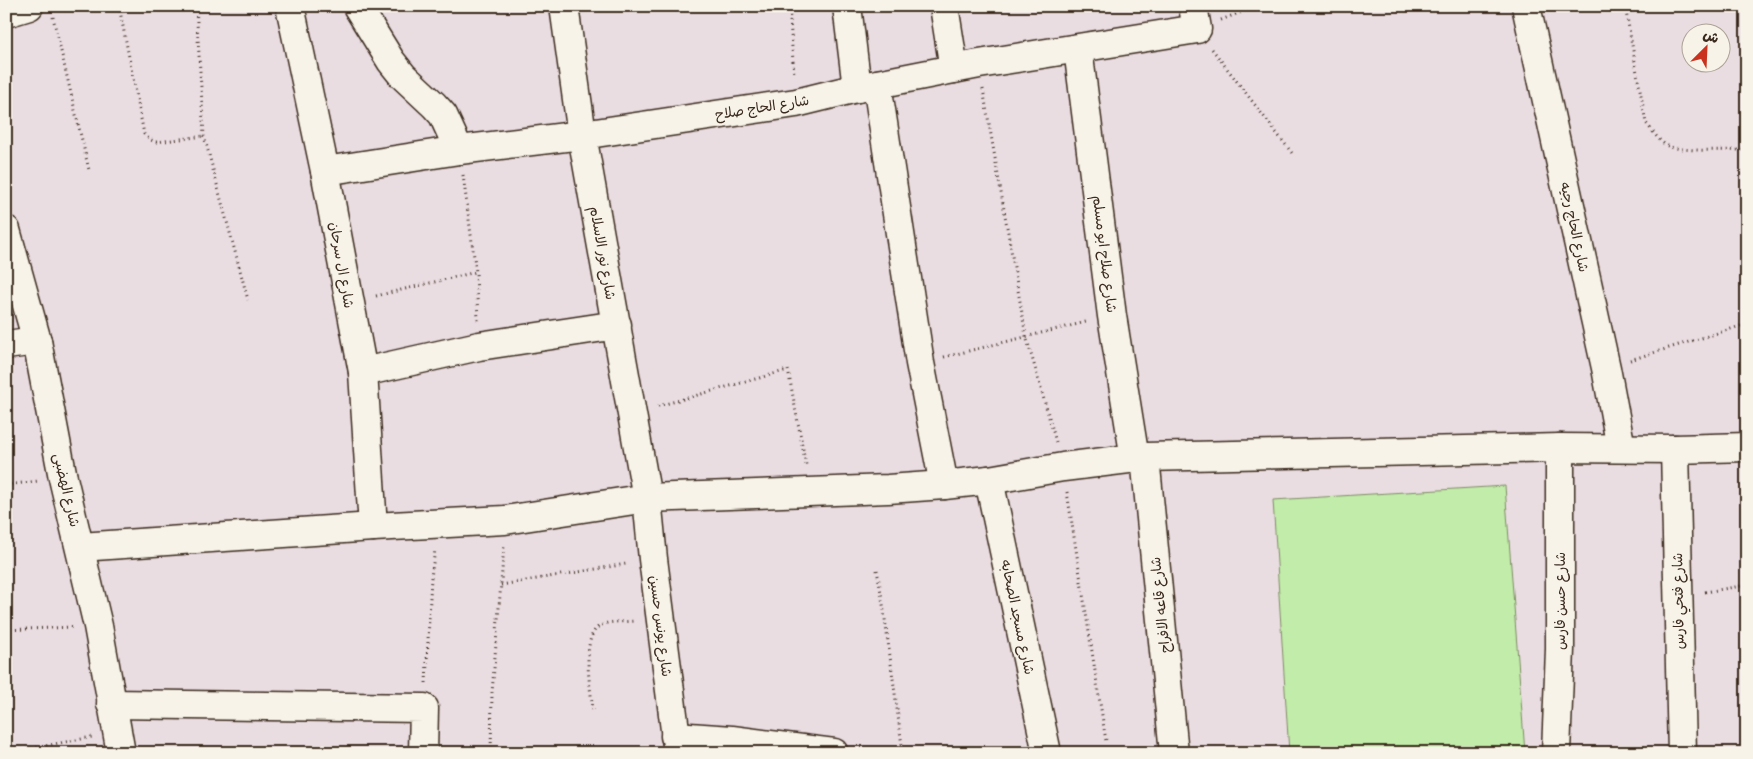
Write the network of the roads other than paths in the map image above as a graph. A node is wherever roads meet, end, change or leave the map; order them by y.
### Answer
1 (290, 6) edge
2 (357, 6) edge
3 (564, 6) edge
4 (847, 6) edge
5 (944, 6) edge
6 (1526, 6) edge
7 (41, 11) edge
8 (6, 13) edge
9 (1195, 18) edge
10 (1078, 49) junction
11 (966, 67) junction
12 (867, 86) junction
13 (582, 135) junction
14 (459, 150) junction
15 (325, 171) junction
16 (6, 230) edge
17 (617, 325) junction
18 (37, 341) junction
19 (6, 344) edge
20 (363, 372) junction
21 (1747, 447) edge
22 (1560, 448) junction
23 (1621, 448) junction
24 (1675, 449) junction
25 (1140, 458) junction
26 (990, 480) junction
27 (944, 485) junction
28 (647, 498) junction
29 (373, 527) junction
30 (80, 547) junction
31 (111, 704) junction
32 (119, 743) edge
33 (677, 744) edge
34 (423, 753) edge
35 (834, 753) edge
36 (1047, 753) edge
37 (1174, 753) edge
38 (1556, 753) edge
39 (1682, 753) edge

1 - 15 street, شارع ال سرحان
2 - 14 street
3 - 13 street, شارع نور الاسلام
4 - 12 street
5 - 11 street
6 - 23 street, شارع الحاج رجيه
7 - 8 street
9 - 10 street, شارع الحاج صلاح
10 - 11 street, شارع الحاج صلاح
10 - 25 street, شارع صلاح ابو مسلم
11 - 12 street, شارع الحاج صلاح
12 - 13 street, شارع الحاج صلاح
12 - 27 street
13 - 14 street, شارع الحاج صلاح
13 - 17 street, شارع نور الاسلام
14 - 15 street, شارع الحاج صلاح
15 - 20 street, شارع ال سرحان
16 - 18 street, شارع الهضبى
17 - 20 street
17 - 28 street, شارع نور الاسلام
18 - 19 street
18 - 30 street, شارع الهضبى
20 - 29 street, شارع ال سرحان
21 - 24 street
22 - 23 street
22 - 25 street
22 - 38 street, شارع حسن فارس
23 - 24 street
24 - 39 street, شارع فتحي فارس
25 - 26 street
25 - 37 street, شارع قاعه الافراح
26 - 27 street
26 - 36 street, شارع مسجد الصحابه
27 - 28 street
28 - 29 street
28 - 33 street, شارع يونس حسين
29 - 30 street
30 - 31 street, شارع الهضبى
31 - 32 street, شارع الهضبى
31 - 34 street
33 - 35 street

